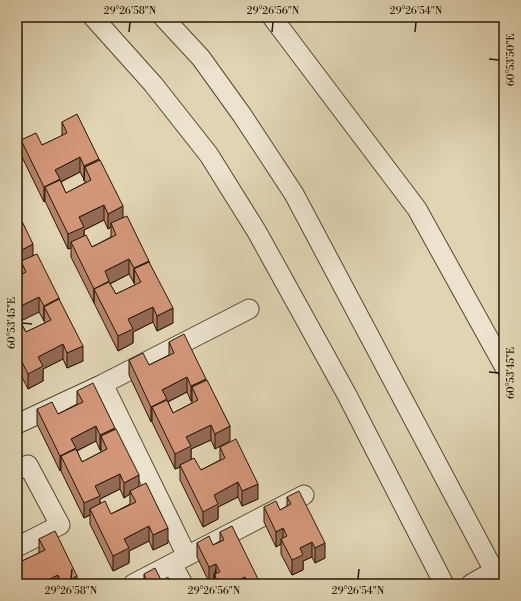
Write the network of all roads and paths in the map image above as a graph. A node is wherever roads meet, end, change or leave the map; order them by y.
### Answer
1 (93, 17) edge
2 (163, 17) edge
3 (272, 17) edge
4 (249, 308) dead end
5 (504, 366) edge
6 (103, 384) junction
7 (18, 423) edge
8 (17, 470) edge
9 (304, 495) dead end
10 (17, 547) edge
11 (180, 560) junction
12 (498, 577) edge
13 (133, 584) edge
14 (183, 584) edge
15 (444, 584) edge
16 (471, 584) edge

1 - 15 street
2 - 12 street
3 - 5 street
4 - 6 street
6 - 7 street
6 - 11 street
8 - 10 street
9 - 11 street
11 - 13 street
11 - 14 street
12 - 16 street

